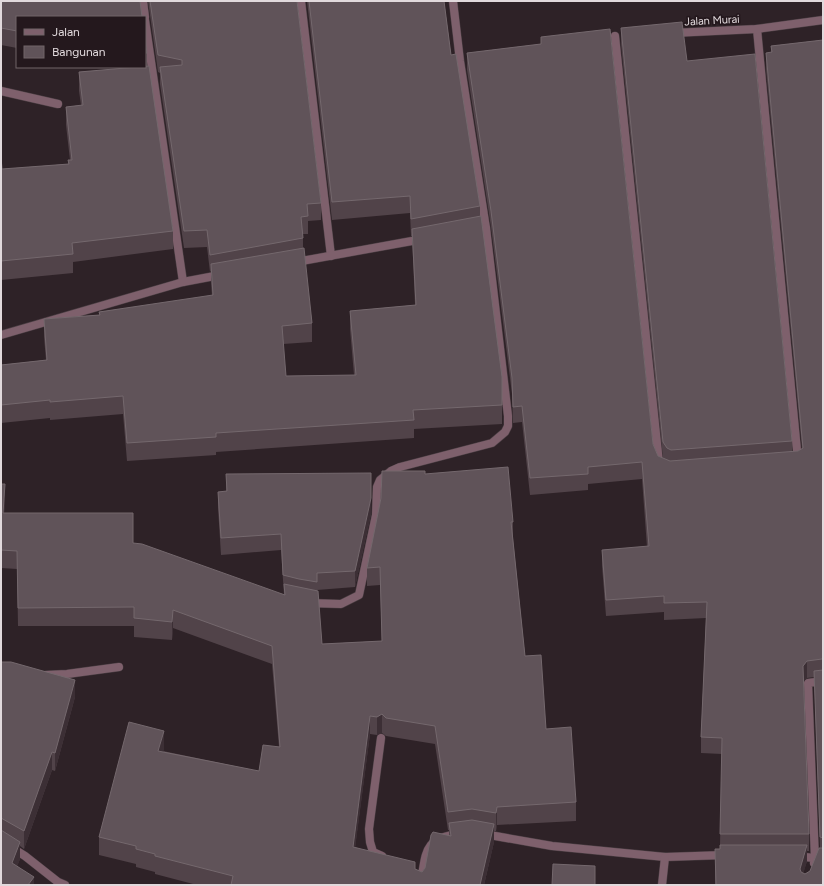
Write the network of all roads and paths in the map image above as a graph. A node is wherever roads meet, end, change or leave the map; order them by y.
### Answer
1 (143, 1) edge
2 (301, 1) edge
3 (453, 1) edge
4 (145, 16) edge
5 (823, 20) edge
6 (146, 25) edge
7 (758, 29) junction
8 (662, 34) edge
9 (615, 37) dead end
10 (1, 91) edge
11 (58, 104) dead end
12 (486, 228) junction
13 (463, 232) edge
14 (432, 238) edge
15 (331, 256) junction
16 (284, 264) edge
17 (230, 274) edge
18 (183, 282) junction
19 (1, 335) edge
20 (790, 462) edge
21 (663, 469) edge
22 (301, 602) edge
23 (119, 667) dead end
24 (36, 675) edge
25 (823, 681) edge
26 (381, 738) dead end
27 (1, 841) edge
28 (732, 855) edge
29 (784, 855) edge
30 (664, 857) junction
31 (387, 859) edge
32 (819, 859) edge
33 (810, 872) edge
34 (419, 878) edge
35 (66, 885) edge
36 (662, 885) edge

1 - 4 street
2 - 15 street
3 - 12 street
5 - 7 street, Jalan Murai
6 - 18 street
7 - 8 street, Jalan Murai
7 - 20 street
9 - 21 street
10 - 11 street
12 - 13 street
12 - 22 street
14 - 15 street
15 - 16 street
17 - 18 street
18 - 19 street
23 - 24 street
25 - 32 street
26 - 31 street
27 - 35 street
28 - 30 street
29 - 32 street
30 - 34 street
30 - 36 street
32 - 33 street

